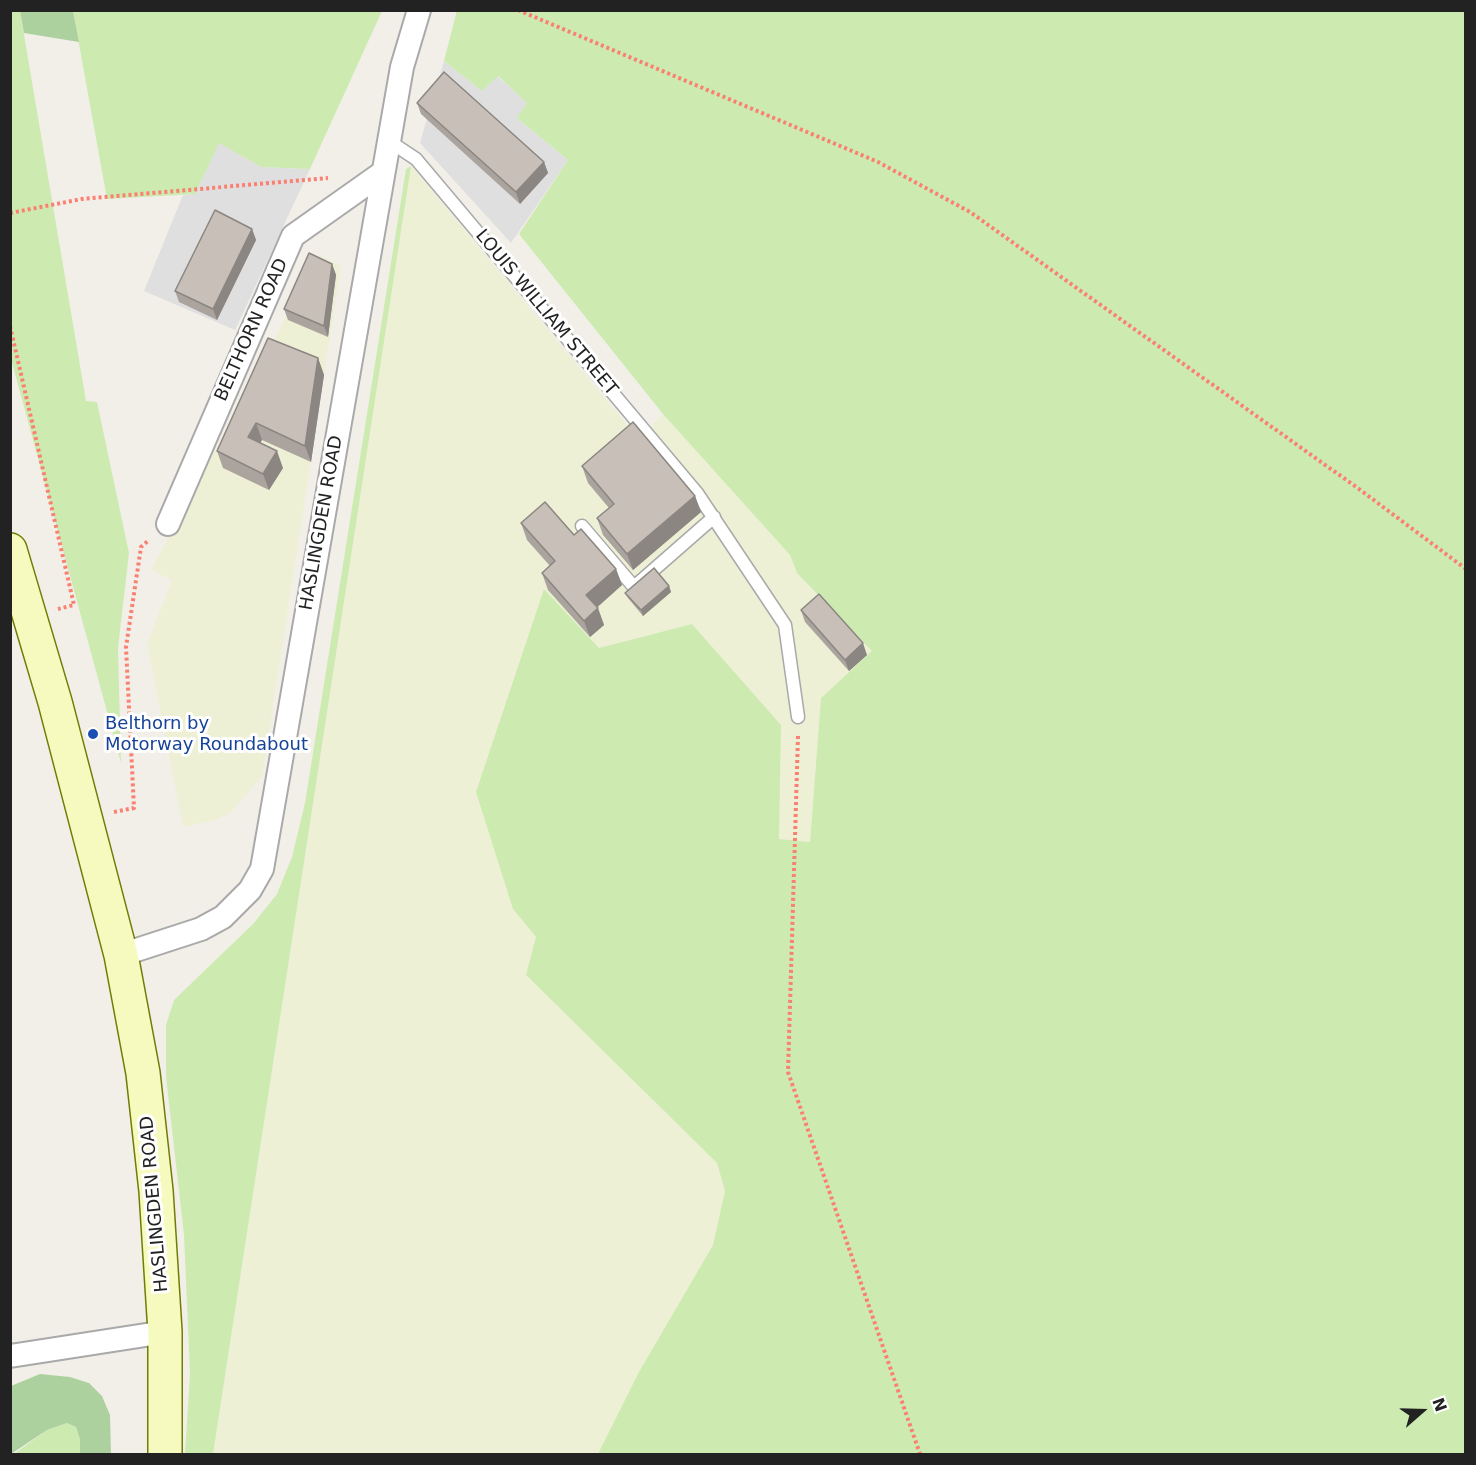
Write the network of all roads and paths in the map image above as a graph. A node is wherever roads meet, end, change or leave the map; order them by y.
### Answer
1 (419, 10) edge
2 (518, 10) edge
3 (389, 141) junction
4 (382, 174) junction
5 (336, 177) dead end
6 (10, 213) edge
7 (10, 326) edge
8 (714, 518) junction
9 (168, 524) joint
10 (582, 526) dead end
11 (10, 550) edge
12 (1466, 569) edge
13 (30, 615) junction
14 (798, 717) joint
15 (86, 819) junction
16 (121, 955) junction
17 (165, 1332) junction
18 (10, 1356) edge
19 (165, 1455) edge
20 (920, 1455) edge

1 - 3 street, HASLINGDEN ROAD
2 - 12 path
3 - 4 street, HASLINGDEN ROAD
3 - 8 lane, LOUIS WILLIAM STREET
4 - 9 street, BELTHORN ROAD
4 - 16 street, HASLINGDEN ROAD
5 - 6 path
7 - 13 path
8 - 10 lane
8 - 14 lane, LOUIS WILLIAM STREET
9 - 15 path
11 - 13 main road, HASLINGDEN ROAD
13 - 15 main road, HASLINGDEN ROAD
14 - 20 path
15 - 16 main road, HASLINGDEN ROAD
16 - 17 main road, HASLINGDEN ROAD
17 - 18 street
17 - 19 main road, HASLINGDEN ROAD

